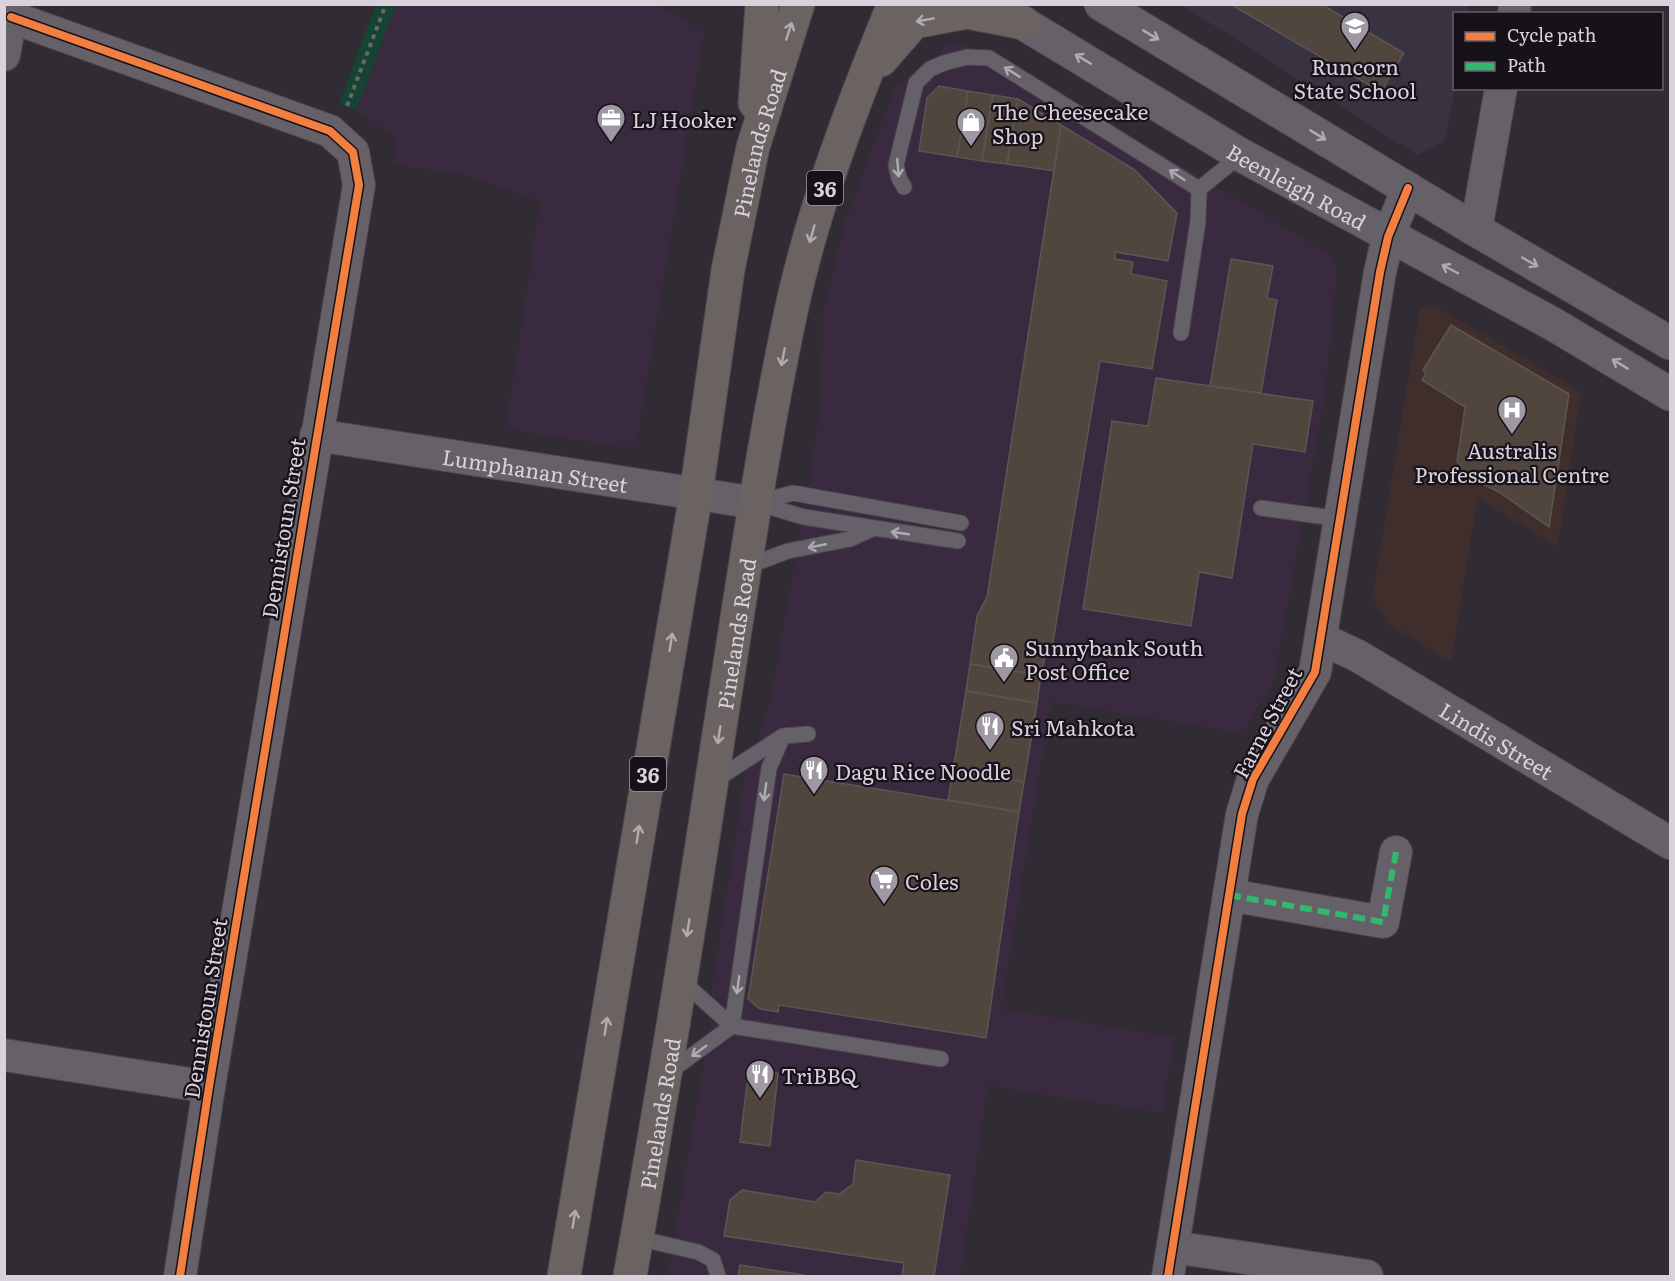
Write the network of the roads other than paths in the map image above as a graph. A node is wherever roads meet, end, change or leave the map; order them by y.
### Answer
1 (762, 4) edge
2 (798, 4) edge
3 (894, 4) edge
4 (992, 4) edge
5 (1101, 4) edge
6 (12, 11) edge
7 (1024, 23) junction
8 (4, 55) edge
9 (863, 79) junction
10 (1501, 90) edge
11 (753, 147) junction
12 (1241, 155) junction
13 (904, 188) dead end
14 (1408, 188) junction
15 (1199, 189) junction
16 (1476, 230) junction
17 (1388, 237) junction
18 (1181, 333) dead end
19 (1671, 343) edge
20 (1671, 393) edge
21 (316, 435) junction
22 (696, 494) junction
23 (756, 503) junction
24 (1261, 508) dead end
25 (1341, 519) junction
26 (961, 523) dead end
27 (872, 529) junction
28 (958, 541) dead end
29 (745, 567) junction
30 (1322, 639) junction
31 (808, 734) dead end
32 (783, 736) junction
33 (712, 783) junction
34 (1671, 843) edge
35 (1396, 852) dead end
36 (1229, 895) junction
37 (680, 979) junction
38 (732, 1026) junction
39 (4, 1055) edge
40 (941, 1059) dead end
41 (665, 1075) junction
42 (209, 1087) junction
43 (637, 1238) junction
44 (1170, 1262) edge
45 (180, 1276) edge
46 (564, 1276) edge
47 (630, 1276) edge
48 (718, 1276) edge
49 (1367, 1276) edge

1 - 11 main road
11 -> 2 main road, Pinelands Road / 36
3 - 9 main road, Pinelands Road / 36
4 - 7 main road, Beenleigh Road
5 -> 14 main road
6 - 8 street
6 - 21 street, Dennistoun Street
7 -> 9 main road
12 -> 7 main road, Beenleigh Road
9 -> 23 main road, Pinelands Road / 36
10 - 16 street
11 - 22 main road, Pinelands Road / 36
12 - 15 lane
12 - 17 main road, Beenleigh Road
15 -> 13 lane
14 - 16 main road
14 - 17 street, Farne Street
15 - 18 lane
16 -> 19 main road
20 -> 17 main road, Beenleigh Road
17 - 25 street, Farne Street
21 - 22 street, Lumphanan Street
21 - 42 street, Dennistoun Street
22 - 23 street, Lumphanan Street
46 -> 22 main road, Pinelands Road / 36
23 - 26 lane
23 - 27 lane
23 - 29 main road, Pinelands Road / 36
24 - 25 lane
25 - 30 street, Farne Street
28 -> 27 lane
27 -> 29 lane
29 -> 33 main road, Pinelands Road / 36
30 - 34 street, Lindis Street
30 - 36 street, Farne Street
31 - 32 lane
32 - 33 lane
32 -> 38 lane
33 -> 37 main road, Pinelands Road / 36
35 - 36 street
36 - 44 street, Farne Street
37 - 38 lane
37 - 41 main road, Pinelands Road / 36
38 - 40 lane
38 -> 41 lane
39 - 42 street
41 - 43 main road, Pinelands Road / 36
42 - 45 street, Dennistoun Street
43 - 47 main road, Pinelands Road / 36
43 - 48 lane
44 - 49 street

